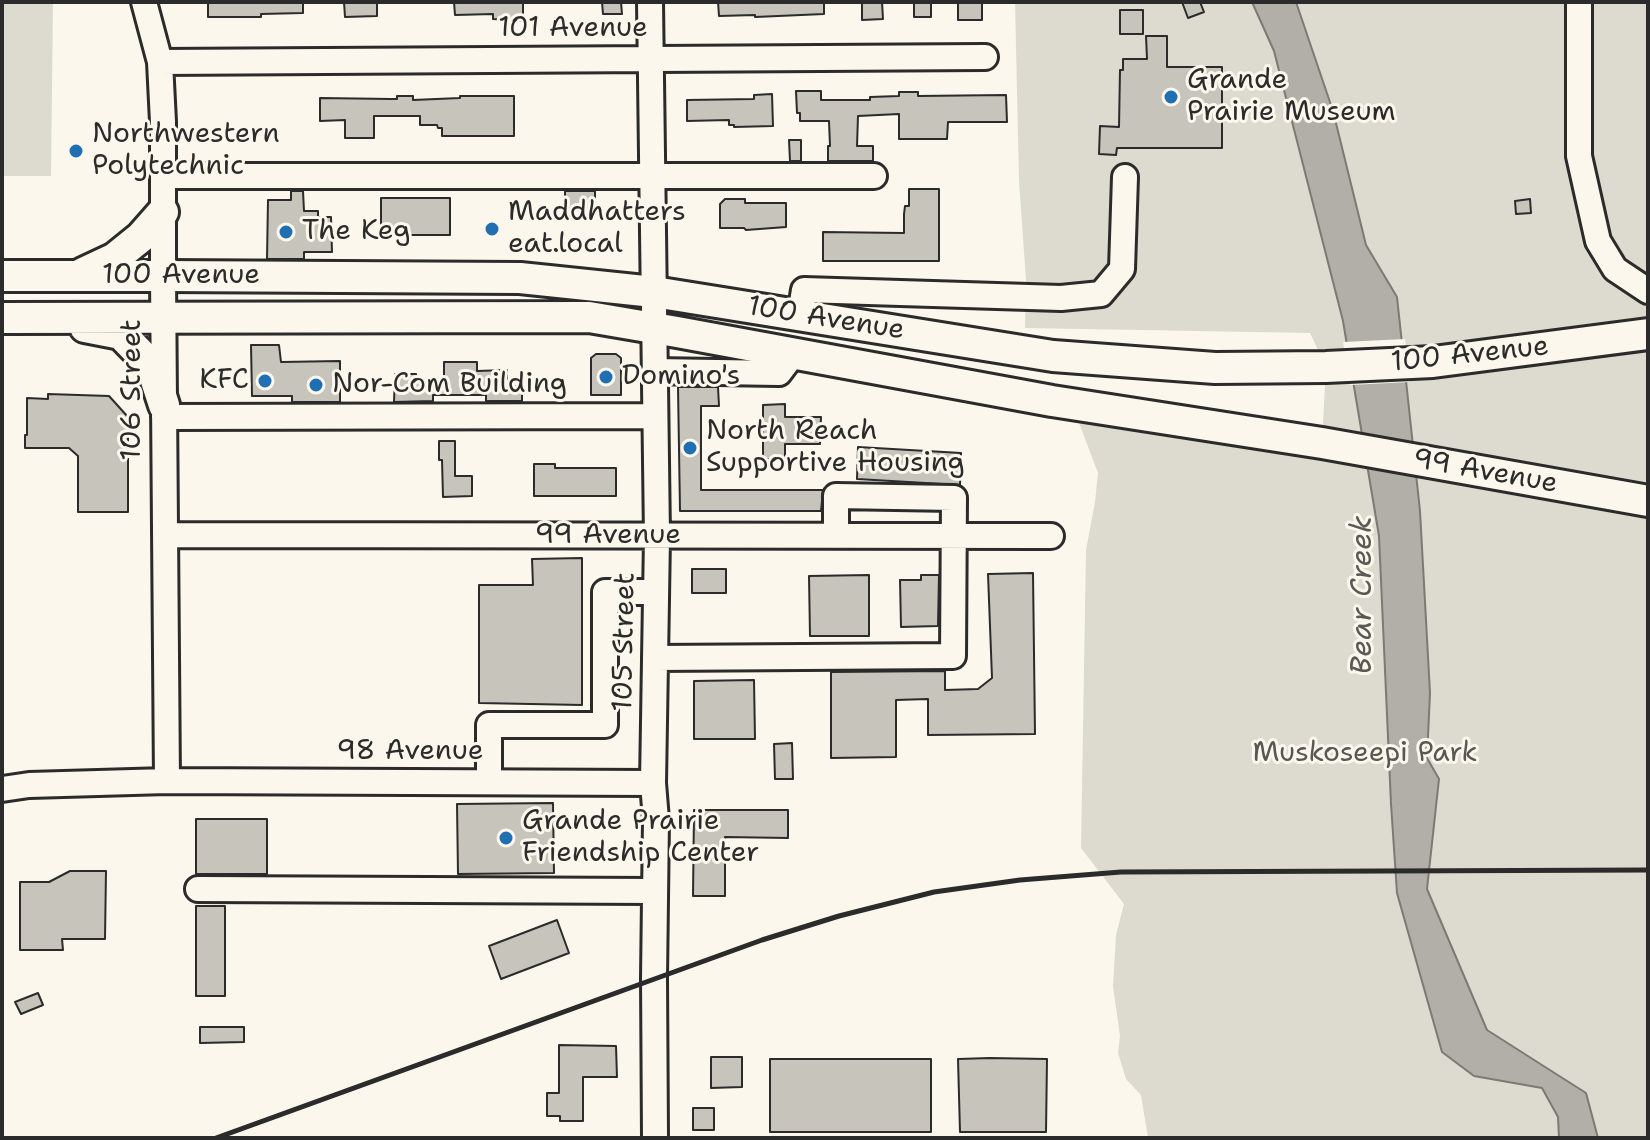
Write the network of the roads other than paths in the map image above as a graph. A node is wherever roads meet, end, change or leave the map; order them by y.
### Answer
1 (144, 2) edge
2 (650, 2) edge
3 (1579, 2) edge
4 (985, 57) dead end
5 (651, 59) junction
6 (160, 62) junction
7 (163, 176) junction
8 (653, 176) junction
9 (874, 176) dead end
10 (1125, 177) dead end
11 (163, 212) junction
12 (2, 276) edge
13 (78, 276) junction
14 (163, 276) junction
15 (1648, 291) edge
16 (654, 292) junction
17 (800, 315) junction
18 (163, 316) junction
19 (17, 318) edge
20 (654, 328) junction
21 (1648, 334) edge
22 (794, 353) junction
23 (654, 371) junction
24 (164, 411) junction
25 (655, 416) junction
26 (1322, 443) joint
27 (1648, 501) edge
28 (165, 535) junction
29 (836, 536) junction
30 (953, 536) junction
31 (1051, 536) dead end
32 (657, 537) junction
33 (656, 592) junction
34 (655, 658) junction
35 (167, 781) junction
36 (489, 782) junction
37 (653, 783) junction
38 (2, 789) edge
39 (198, 889) dead end
40 (655, 891) junction
41 (655, 1138) edge

1 - 6 street, 106 Street
2 - 5 street, 105 Street
3 - 15 street
4 - 5 street, 101 Avenue
5 - 6 street, 101 Avenue
5 - 8 street, 105 Street
6 - 7 street, 106 Street
7 - 8 street
7 - 11 street, 106 Street
8 - 9 street
8 - 16 street, 105 Street
10 - 17 street
11 - 13 main road
11 - 14 street, 106 Street
12 - 13 main road, 100 Avenue
13 - 14 main road, 100 Avenue
14 - 16 main road, 100 Avenue
14 - 18 street, 106 Street
16 - 17 main road, 100 Avenue
16 - 20 street, 105 Street
17 - 21 main road, 100 Avenue
18 - 19 main road, 100 Avenue
18 - 20 main road, 100 Avenue
18 - 24 street, 106 Street
19 - 24 main road
20 - 22 main road, 100 Avenue
20 - 23 street, 105 Street
22 - 23 street
22 - 26 main road, 100 Avenue
23 - 25 street, 105 Street
24 - 25 street
24 - 28 street, 106 Street
25 - 32 street, 105 Street
26 - 27 main road, 99 Avenue
28 - 32 street, 99 Avenue
28 - 35 street, 106 Street
29 - 30 street, 99 Avenue
29 - 30 street
29 - 32 street, 99 Avenue
30 - 31 street, 99 Avenue
30 - 34 street
32 - 33 street, 105 Street
33 - 34 street, 105 Street
33 - 36 street
34 - 37 street, 105 Street
35 - 36 street, 98 Avenue
35 - 38 street, 98 Avenue
36 - 37 street, 98 Avenue
37 - 40 street, 105 Street
39 - 40 street
40 - 41 street, 105 Street

